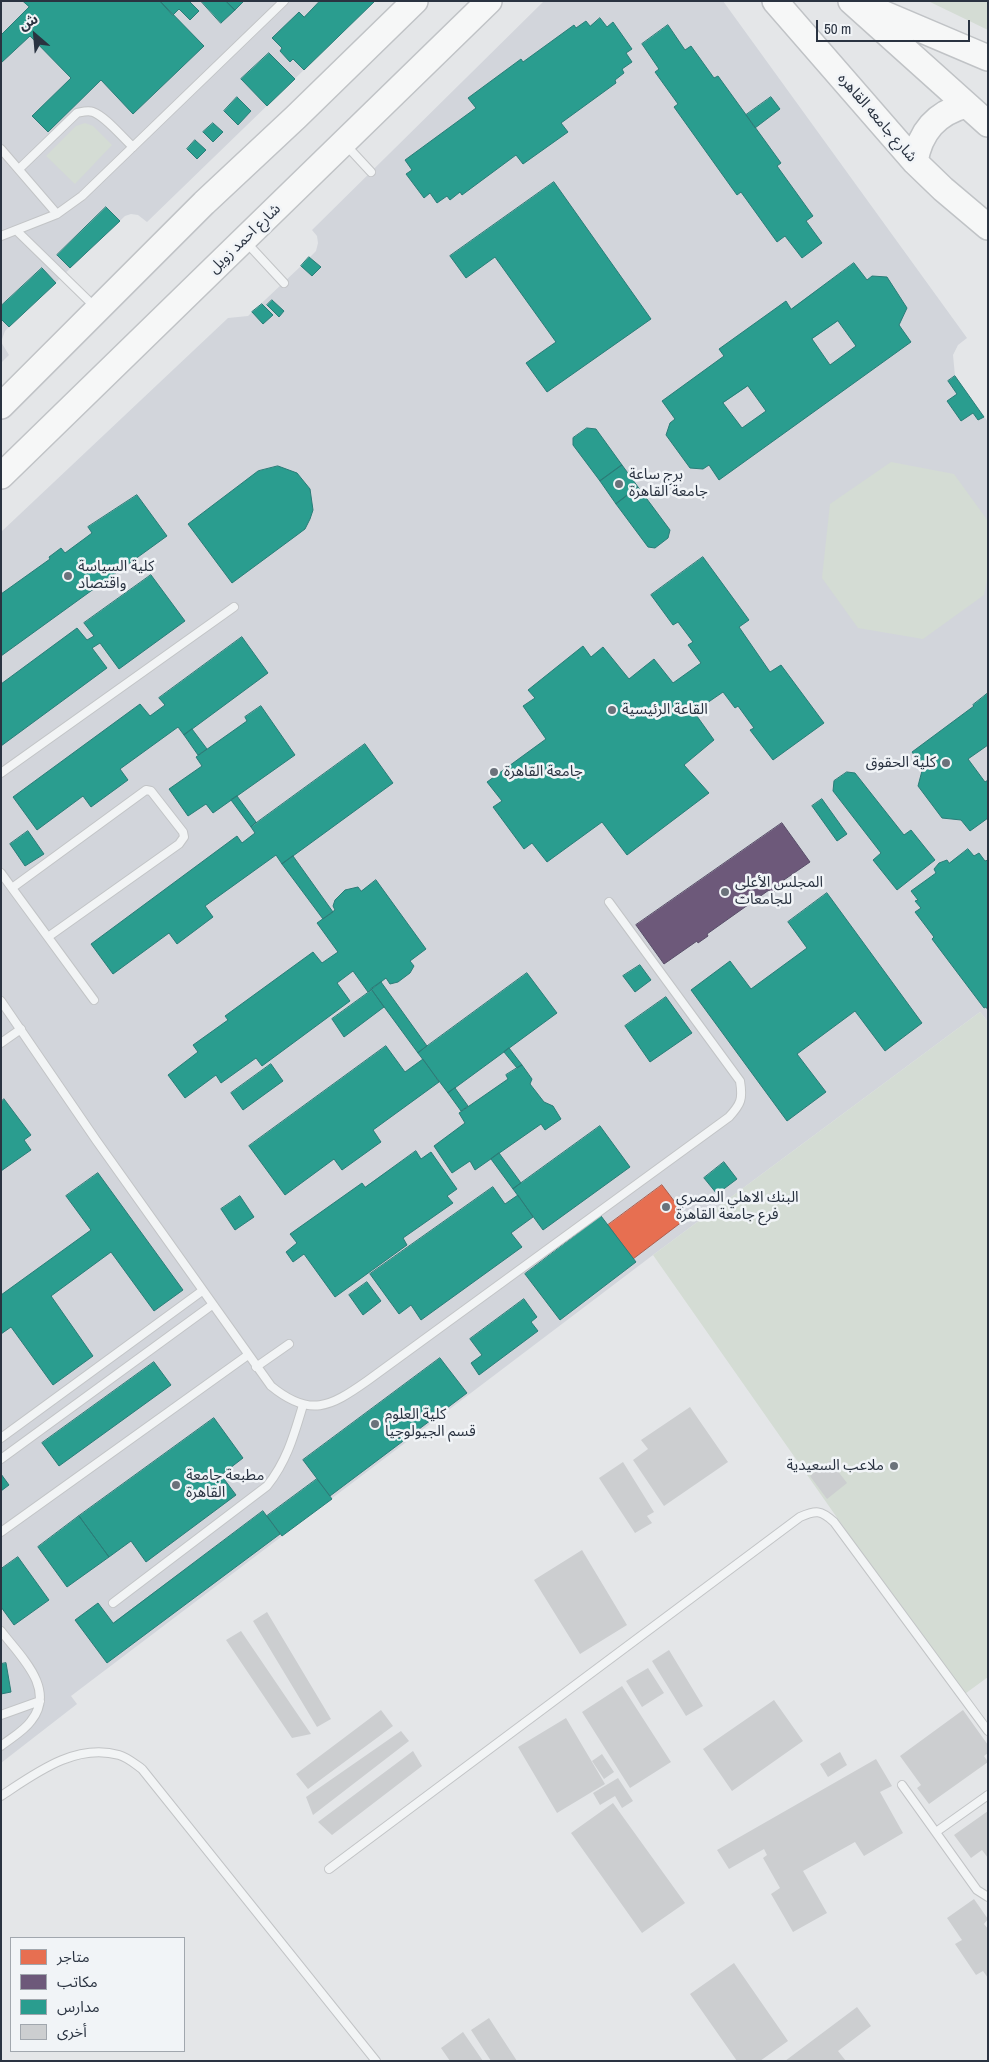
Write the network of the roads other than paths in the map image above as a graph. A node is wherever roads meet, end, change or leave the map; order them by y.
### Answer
1 (284, 1) edge
2 (416, 1) edge
3 (775, 1) edge
4 (853, 1) edge
5 (485, 3) edge
6 (988, 58) edge
7 (966, 105) junction
8 (988, 124) edge
9 (344, 143) junction
10 (133, 147) junction
11 (2, 152) edge
12 (915, 162) junction
13 (19, 169) junction
14 (371, 172) dead end
15 (57, 214) junction
16 (988, 227) edge
17 (17, 231) junction
18 (1, 236) edge
19 (244, 239) junction
20 (284, 282) dead end
21 (98, 310) junction
22 (1, 406) edge
23 (1, 476) edge
24 (234, 607) dead end
25 (1, 773) edge
26 (1, 873) edge
27 (12, 888) junction
28 (609, 902) dead end
29 (48, 937) junction
30 (94, 1000) dead end
31 (1, 1001) edge
32 (20, 1029) junction
33 (1, 1044) edge
34 (202, 1291) junction
35 (212, 1305) junction
36 (289, 1344) dead end
37 (248, 1355) junction
38 (256, 1367) junction
39 (303, 1405) junction
40 (1, 1438) edge
41 (1, 1458) edge
42 (1, 1532) edge
43 (113, 1603) dead end
44 (1, 1631) edge
45 (40, 1701) junction
46 (1, 1715) edge
47 (988, 1731) edge
48 (1, 1746) edge
49 (902, 1785) dead end
50 (988, 1795) edge
51 (1, 1796) edge
52 (936, 1832) junction
53 (328, 1869) dead end
54 (988, 1897) edge
55 (376, 2061) edge

1 - 10 lane
2 - 21 main road
3 - 12 main road, شارع جامعه القاهره
4 - 6 main road
4 - 7 main road
5 - 9 main road, شارع احمد زويل
7 - 8 main road
7 - 12 main road
9 - 14 lane
9 - 19 main road, شارع احمد زويل
10 - 13 lane
10 - 15 lane
11 - 13 lane
12 - 16 main road, شارع جامعه القاهره
13 - 15 lane
15 - 17 lane
17 - 18 lane
17 - 21 lane
19 - 20 lane
19 - 23 main road, شارع احمد زويل
21 - 22 main road
24 - 25 lane
26 - 27 lane
27 - 29 lane
27 - 29 lane
28 - 39 lane
29 - 30 lane
31 - 32 lane
32 - 33 lane
32 - 34 lane
34 - 35 lane
34 - 40 lane
35 - 37 lane
35 - 41 lane
36 - 38 lane
37 - 38 lane
37 - 42 lane
38 - 39 lane
39 - 43 lane
44 - 45 lane
45 - 46 lane
45 - 48 lane
47 - 53 lane
49 - 52 lane
50 - 52 lane
51 - 55 lane
52 - 54 lane

